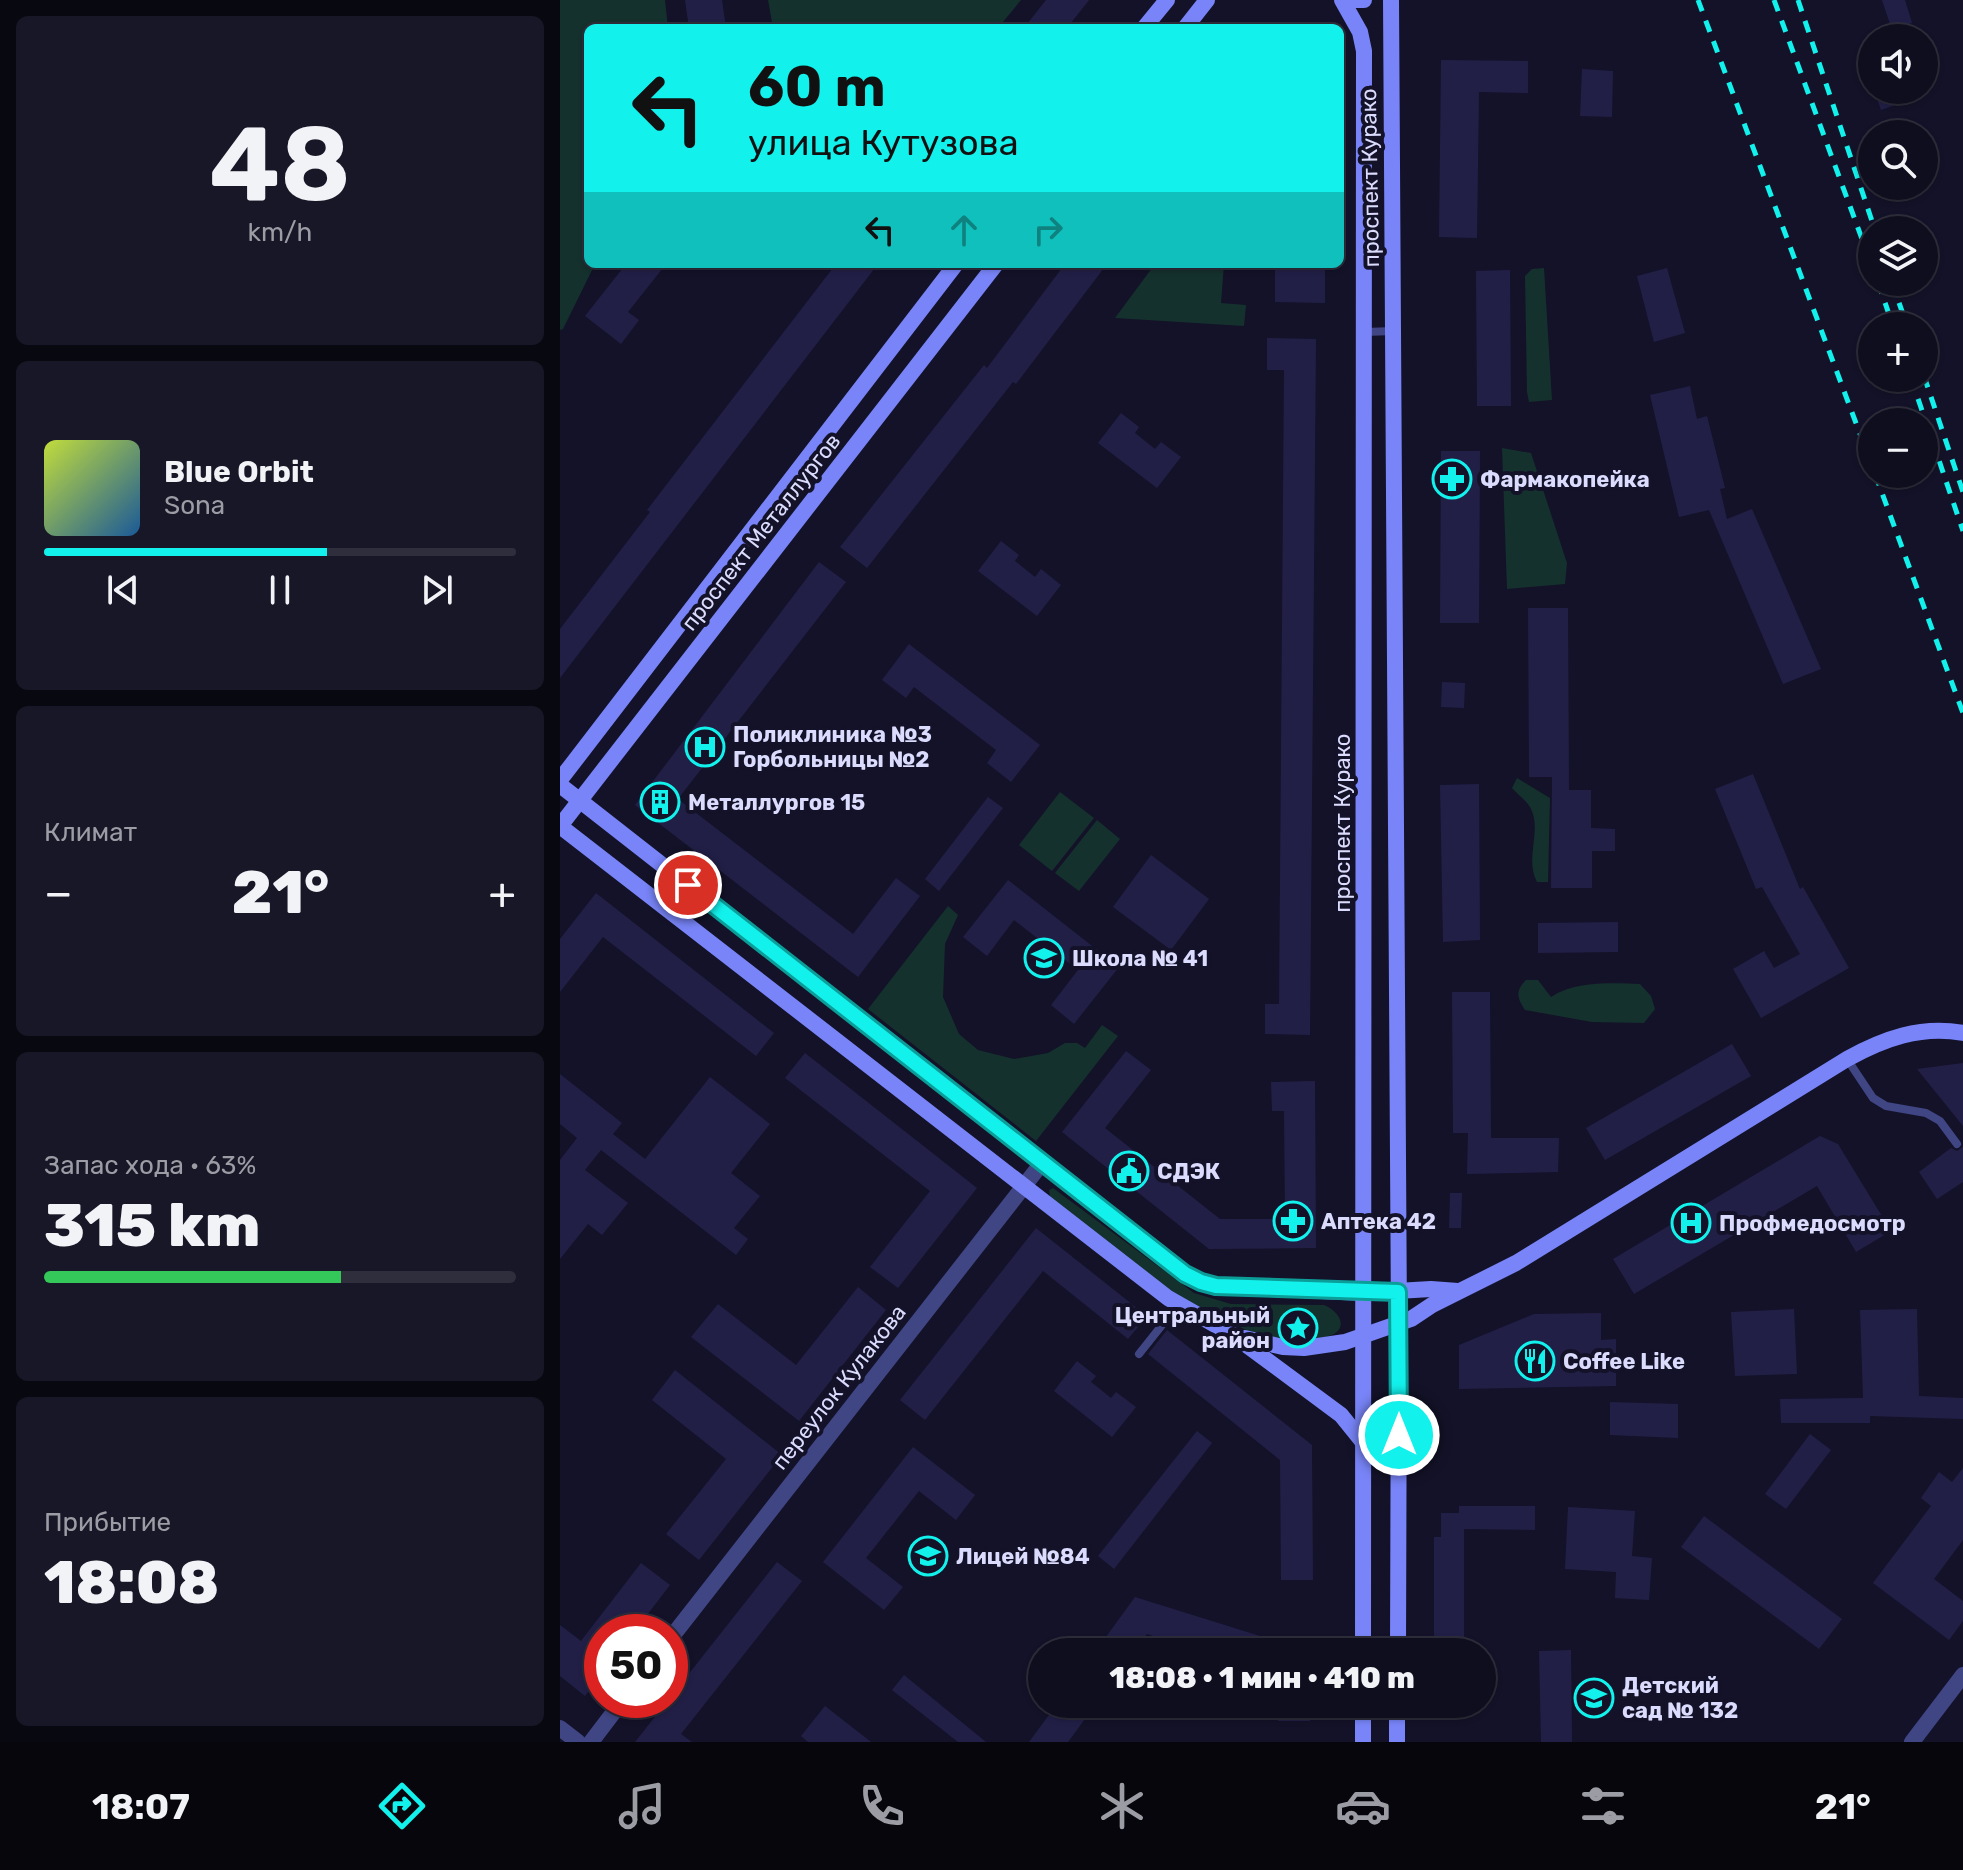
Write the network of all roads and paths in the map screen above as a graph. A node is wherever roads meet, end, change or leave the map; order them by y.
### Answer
1 (1167, 0) edge
2 (1207, 0) edge
3 (1343, 0) edge
4 (1364, 0) edge
5 (1391, 0) edge
6 (1147, 24) edge
7 (1188, 24) edge
8 (953, 268) edge
9 (993, 268) edge
10 (1394, 331) junction
11 (1365, 332) junction
12 (560, 782) edge
13 (580, 801) junction
14 (560, 826) edge
15 (1963, 1033) edge
16 (1847, 1059) junction
17 (1957, 1144) dead end
18 (1042, 1163) junction
19 (1025, 1186) junction
20 (1458, 1291) junction
21 (1398, 1292) junction
22 (1362, 1293) junction
23 (1179, 1304) junction
24 (1399, 1323) junction
25 (1363, 1334) junction
26 (1233, 1335) junction
27 (1139, 1354) dead end
28 (1362, 1441) junction
29 (688, 1616) edge
30 (1363, 1638) edge
31 (1398, 1638) edge
32 (1963, 1675) edge
33 (609, 1718) edge
34 (1363, 1718) edge
35 (1397, 1718) edge
36 (560, 1728) edge
37 (578, 1742) edge
38 (591, 1742) edge
39 (1363, 1742) edge
40 (1397, 1742) edge
41 (1912, 1742) edge

1 - 6 main road
2 - 7 main road
3 - 4 main road
3 - 11 main road, проспект Курако
5 - 10 main road, проспект Курако
8 - 12 main road, проспект Металлургов
9 - 13 main road, проспект Металлургов
10 - 11 lane
10 - 21 main road, проспект Курако
11 - 22 main road, проспект Курако
12 - 13 main road
13 - 14 main road, проспект Металлургов
13 - 18 main road
14 - 19 main road
15 - 16 main road
16 - 17 lane
16 - 20 main road
18 - 19 street, переулок Кулакова
18 - 22 main road
19 - 23 main road
19 - 29 street, переулок Кулакова
20 - 21 main road
20 - 24 main road
21 - 22 main road
21 - 24 main road, проспект Курако
22 - 25 main road, проспект Курако
23 - 26 main road
23 - 27 lane
24 - 25 main road
24 - 31 main road, проспект Курако
25 - 26 main road
25 - 28 main road, проспект Курако
26 - 28 main road
28 - 30 main road, проспект Курако
32 - 41 street
33 - 38 street
34 - 39 main road
35 - 40 main road
36 - 37 street

